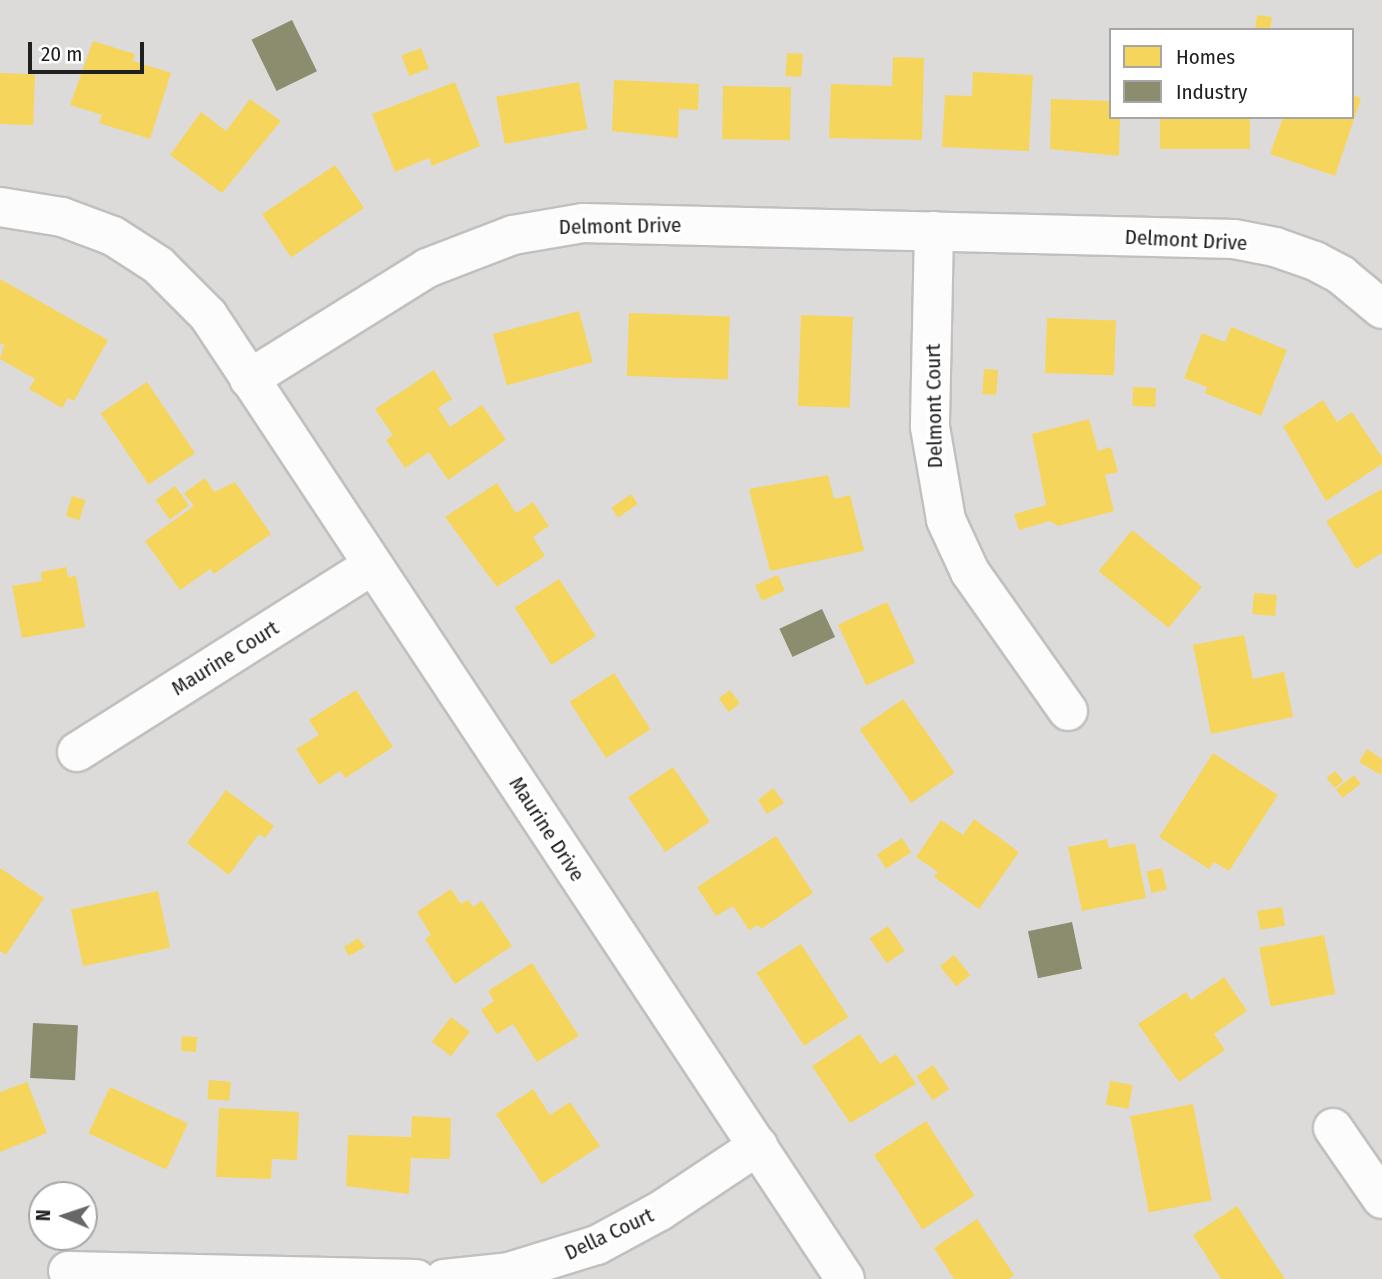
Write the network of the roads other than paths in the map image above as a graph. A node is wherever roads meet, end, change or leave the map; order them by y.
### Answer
1 (0, 207) edge
2 (934, 231) junction
3 (1382, 309) edge
4 (249, 379) junction
5 (373, 565) junction
6 (1068, 711) dead end
7 (77, 752) dead end
8 (1333, 1128) dead end
9 (758, 1146) junction
10 (1382, 1199) edge
11 (68, 1271) dead end
12 (416, 1279) edge
13 (444, 1279) edge
14 (845, 1279) edge

1 - 4 street
2 - 3 street, Delmont Drive
2 - 4 street, Delmont Drive
2 - 6 street, Delmont Court
4 - 5 street, Maurine Drive
5 - 7 street, Maurine Court
5 - 9 street, Maurine Drive
8 - 10 street
9 - 13 street, Della Court
9 - 14 street, Maurine Drive
11 - 12 street

